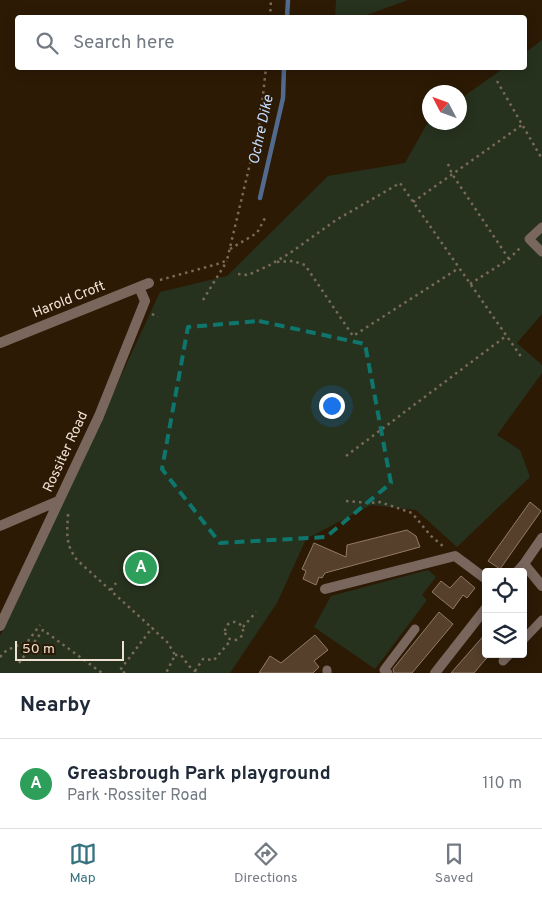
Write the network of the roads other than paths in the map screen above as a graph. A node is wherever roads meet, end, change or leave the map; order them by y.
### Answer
1 (542, 227) edge
2 (542, 252) edge
3 (144, 285) joint
4 (0, 343) edge
5 (58, 503) junction
6 (0, 526) edge
7 (542, 538) edge
8 (524, 564) junction
9 (520, 568) edge
10 (482, 576) edge
11 (542, 586) edge
12 (325, 589) dead end
13 (482, 613) edge
14 (542, 620) edge
15 (0, 626) edge
16 (416, 629) dead end
17 (527, 636) edge
18 (506, 658) edge
19 (503, 662) dead end
20 (388, 673) edge
21 (435, 673) edge

1 - 2 lane
3 - 4 street, Harold Croft
3 - 5 street, Rossiter Road
5 - 6 street
5 - 15 street, Rossiter Road
7 - 8 street
8 - 9 street
8 - 11 street
10 - 12 street
13 - 21 street
14 - 17 lane
16 - 20 lane
18 - 19 lane

